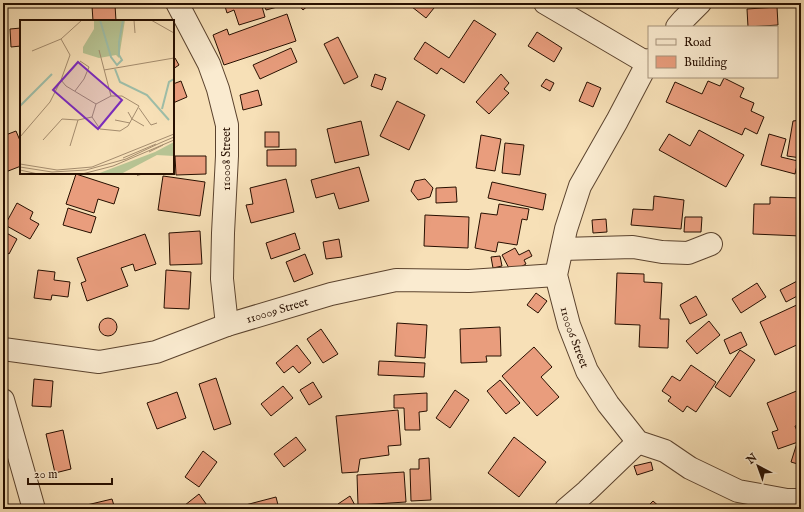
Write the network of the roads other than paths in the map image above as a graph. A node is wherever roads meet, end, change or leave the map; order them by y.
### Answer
1 (177, 3) edge
2 (545, 3) edge
3 (700, 3) edge
4 (678, 26) edge
5 (648, 62) edge
6 (711, 244) dead end
7 (562, 249) junction
8 (556, 274) junction
9 (227, 325) junction
10 (3, 349) edge
11 (3, 400) edge
12 (638, 442) junction
13 (801, 500) edge
14 (34, 509) edge
15 (566, 509) edge

1 - 9 street, 110008 Street
2 - 5 street
3 - 4 street
5 - 7 street, 110006 Street
6 - 7 street
7 - 8 street, 110006 Street
8 - 9 street, 110009 Street
8 - 12 street, 110006 Street
9 - 10 street, 110009 Street
11 - 14 street
12 - 13 street
12 - 15 street

